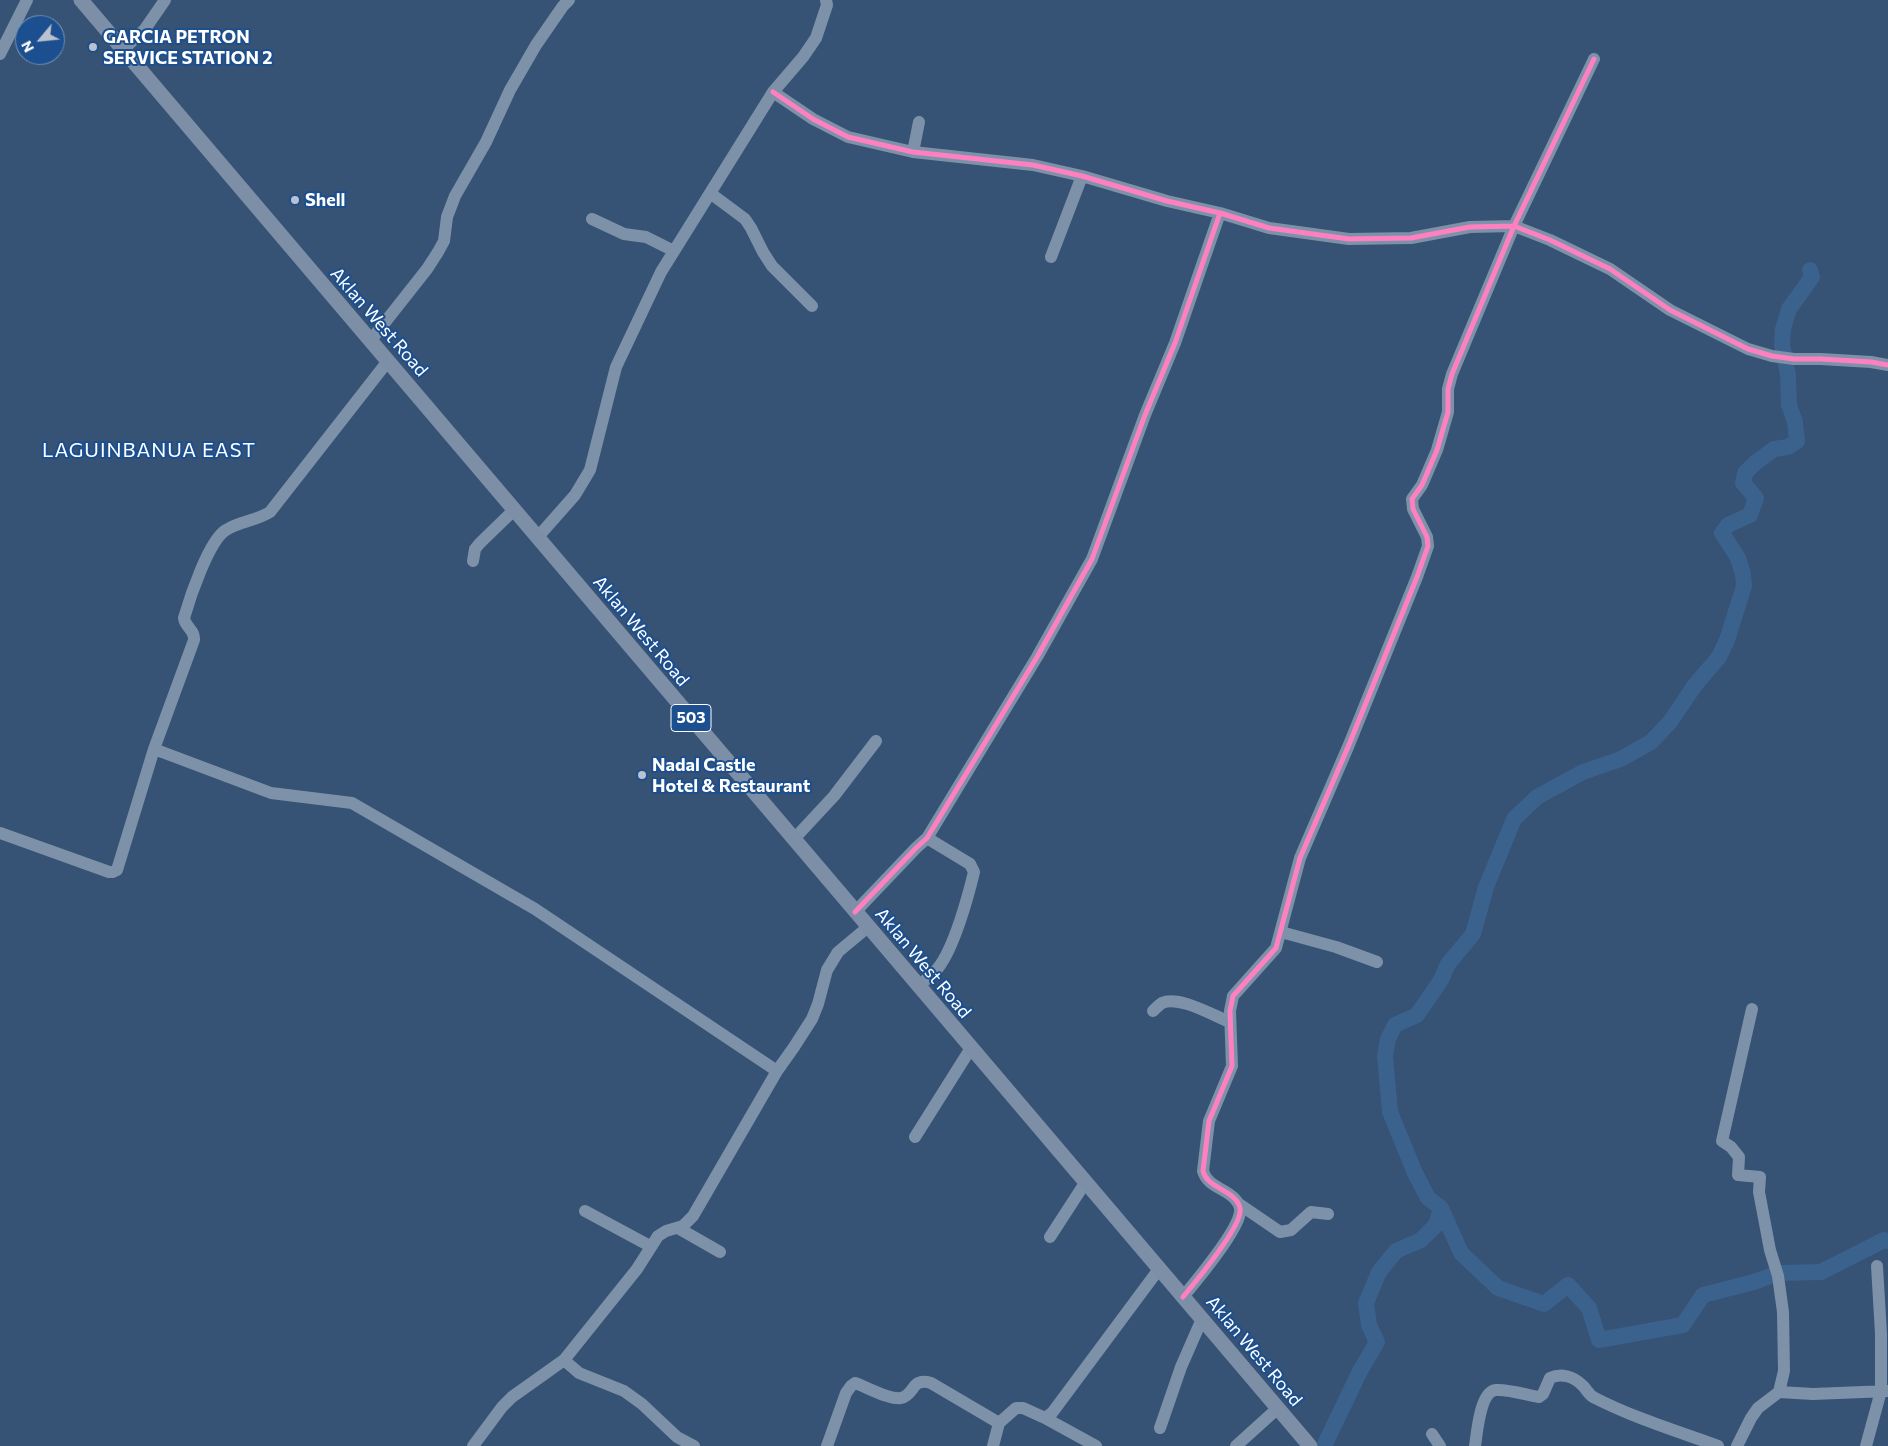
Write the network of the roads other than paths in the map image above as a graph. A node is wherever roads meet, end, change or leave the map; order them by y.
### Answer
1 (27, 0) edge
2 (165, 0) edge
3 (569, 0) edge
4 (826, 0) edge
5 (85, 2) edge
6 (123, 50) junction
7 (0, 54) edge
8 (1594, 59) dead end
9 (773, 92) junction
10 (919, 122) dead end
11 (913, 152) junction
12 (1082, 176) junction
13 (710, 193) junction
14 (1220, 213) junction
15 (592, 219) dead end
16 (1514, 226) junction
17 (674, 251) junction
18 (1052, 257) dead end
19 (812, 306) dead end
20 (371, 340) junction
21 (388, 361) junction
22 (1888, 365) edge
23 (514, 510) junction
24 (537, 538) junction
25 (473, 561) dead end
26 (876, 742) dead end
27 (154, 748) junction
28 (0, 833) edge
29 (927, 838) junction
30 (794, 840) junction
31 (855, 912) junction
32 (868, 926) junction
33 (1282, 932) junction
34 (1377, 962) dead end
35 (918, 986) junction
36 (1752, 1009) dead end
37 (1153, 1011) dead end
38 (1230, 1022) junction
39 (971, 1048) junction
40 (776, 1071) junction
41 (915, 1137) dead end
42 (1085, 1183) junction
43 (1239, 1204) junction
44 (585, 1211) dead end
45 (1328, 1214) dead end
46 (678, 1228) junction
47 (1050, 1237) dead end
48 (650, 1246) junction
49 (720, 1252) dead end
50 (1877, 1266) dead end
51 (1159, 1269) junction
52 (1184, 1297) junction
53 (1202, 1319) junction
54 (564, 1360) junction
55 (1885, 1391) edge
56 (1779, 1392) junction
57 (1278, 1408) junction
58 (1045, 1418) junction
59 (999, 1422) junction
60 (1160, 1428) dead end
61 (1432, 1434) dead end
62 (1306, 1441) edge
63 (473, 1446) edge
64 (694, 1446) edge
65 (827, 1446) edge
66 (993, 1446) edge
67 (1096, 1446) edge
68 (1236, 1446) edge
69 (1440, 1446) edge
70 (1475, 1446) edge
71 (1718, 1446) edge
72 (1737, 1446) edge
73 (1866, 1446) edge

1 - 7 street
2 - 6 street
3 - 20 street
4 - 9 street
5 - 6 main road, Aklan West Road / 503
6 - 20 main road, Aklan West Road / 503
8 - 16 street
9 - 11 street
9 - 13 street
10 - 11 street
11 - 12 street
12 - 14 street
12 - 18 street
13 - 17 street
13 - 19 street
14 - 16 street
14 - 29 street
15 - 17 street
16 - 22 street
16 - 33 street
17 - 24 street
20 - 21 main road, Aklan West Road / 503
21 - 23 main road, Aklan West Road / 503
21 - 27 street
23 - 24 main road, Aklan West Road / 503
23 - 25 street
24 - 30 main road, Aklan West Road / 503
26 - 30 street
27 - 28 street
27 - 40 street
29 - 31 street
29 - 35 street
30 - 31 main road, Aklan West Road / 503
31 - 32 main road, Aklan West Road / 503
32 - 35 main road, Aklan West Road / 503
32 - 40 street
33 - 34 street
33 - 38 street
35 - 39 main road, Aklan West Road / 503
36 - 56 street
37 - 38 street
38 - 43 street
39 - 41 street
39 - 42 main road, Aklan West Road / 503
40 - 46 street
42 - 47 street
42 - 51 main road, Aklan West Road / 503
43 - 45 street
43 - 52 street
44 - 48 street
46 - 48 street
46 - 49 street
48 - 54 street
50 - 55 street
51 - 52 main road, Aklan West Road / 503
51 - 58 street
52 - 53 main road, Aklan West Road / 503
53 - 57 main road, Aklan West Road / 503
53 - 60 street
54 - 63 street
54 - 64 street
55 - 56 street
55 - 73 street
56 - 72 street
57 - 62 main road, Aklan West Road / 503
57 - 68 street
58 - 59 street
58 - 67 street
59 - 65 street
59 - 66 street
61 - 69 street
70 - 71 street

